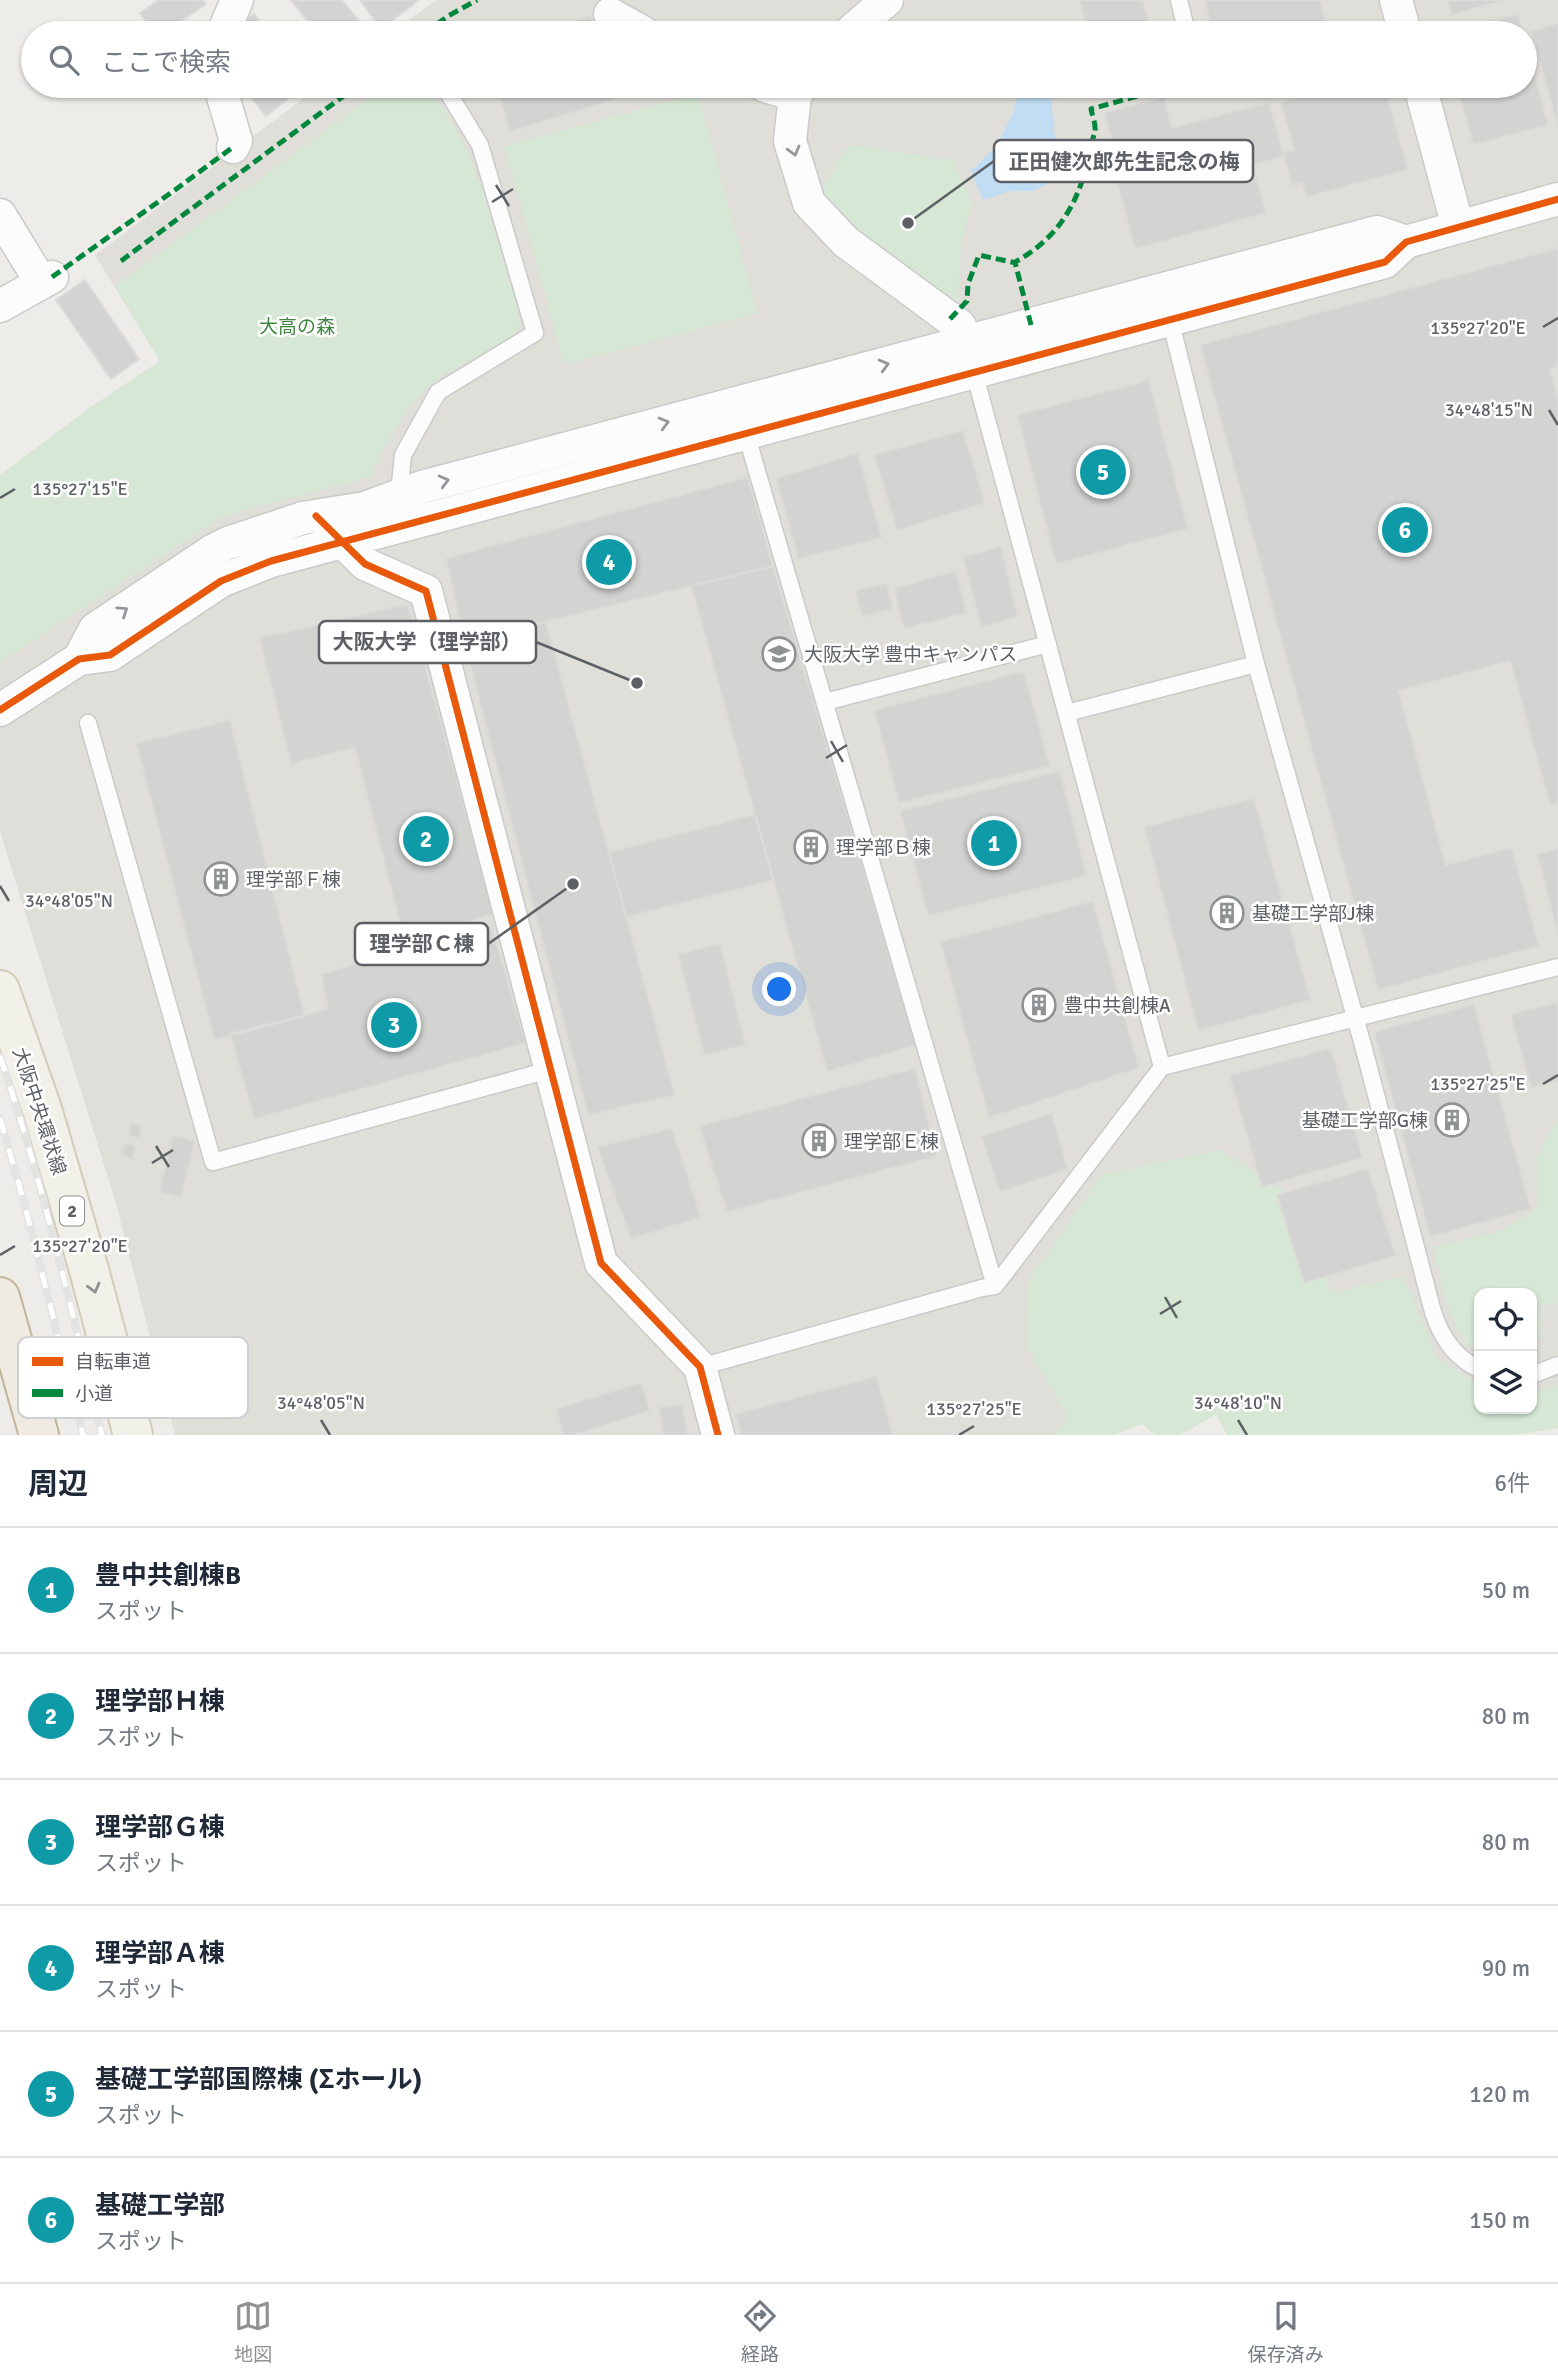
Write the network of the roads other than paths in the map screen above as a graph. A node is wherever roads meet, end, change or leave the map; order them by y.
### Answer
1 (237, 0) edge
2 (887, 0) edge
3 (1179, 0) edge
4 (1396, 0) edge
5 (610, 14) dead end
6 (227, 21) edge
7 (623, 21) edge
8 (863, 21) edge
9 (1184, 21) edge
10 (1402, 21) edge
11 (223, 98) edge
12 (451, 98) edge
13 (797, 98) edge
14 (1423, 98) edge
15 (233, 147) dead end
16 (1558, 199) edge
17 (0, 215) edge
18 (1458, 227) junction
19 (1406, 243) junction
20 (1163, 290) junction
21 (0, 306) edge
22 (1170, 320) junction
23 (966, 342) junction
24 (974, 372) junction
25 (741, 419) junction
26 (399, 494) junction
27 (316, 516) junction
28 (342, 541) junction
29 (1048, 644) junction
30 (79, 659) junction
31 (1256, 664) junction
32 (825, 702) junction
33 (0, 710) edge
34 (1067, 713) junction
35 (88, 723) dead end
36 (1558, 967) edge
37 (0, 990) edge
38 (1355, 1019) junction
39 (1162, 1067) junction
40 (549, 1070) junction
41 (995, 1286) junction
42 (0, 1297) edge
43 (107, 1337) edge
44 (18, 1361) edge
45 (1474, 1365) edge
46 (1558, 1365) edge
47 (699, 1367) junction
48 (1537, 1373) edge
49 (34, 1418) edge
50 (128, 1418) edge
51 (39, 1435) edge
52 (133, 1435) edge
53 (718, 1435) edge

1 - 6 street
2 - 8 street
3 - 9 lane
4 - 10 street
5 - 7 street
11 - 15 street
12 - 26 lane
13 -> 23 street
14 - 18 street
16 - 18 street
17 - 21 street
18 - 19 street
19 - 20 street
19 - 22 street
20 - 22 lane
20 - 23 street
22 - 24 street
22 - 31 lane
23 - 24 lane
25 -> 23 street
24 - 25 street
24 - 29 lane
26 -> 25 street
25 - 28 street
25 - 32 lane
26 - 27 street
27 - 28 street
30 -> 27 street
28 - 30 street
28 - 40 street
29 - 32 lane
29 - 34 lane
30 - 33 street
31 - 34 lane
31 - 38 lane
32 - 41 lane
34 - 39 lane
35 - 40 lane
36 - 38 lane
37 -> 43 main road, 大阪中央環状線 / 2
38 - 39 lane
38 - 45 lane
39 - 41 lane
40 - 47 street
41 - 47 lane
42 - 44 highway
46 - 48 lane
47 - 53 street
49 - 51 highway
50 -> 52 main road, 大阪中央環状線 / 2

